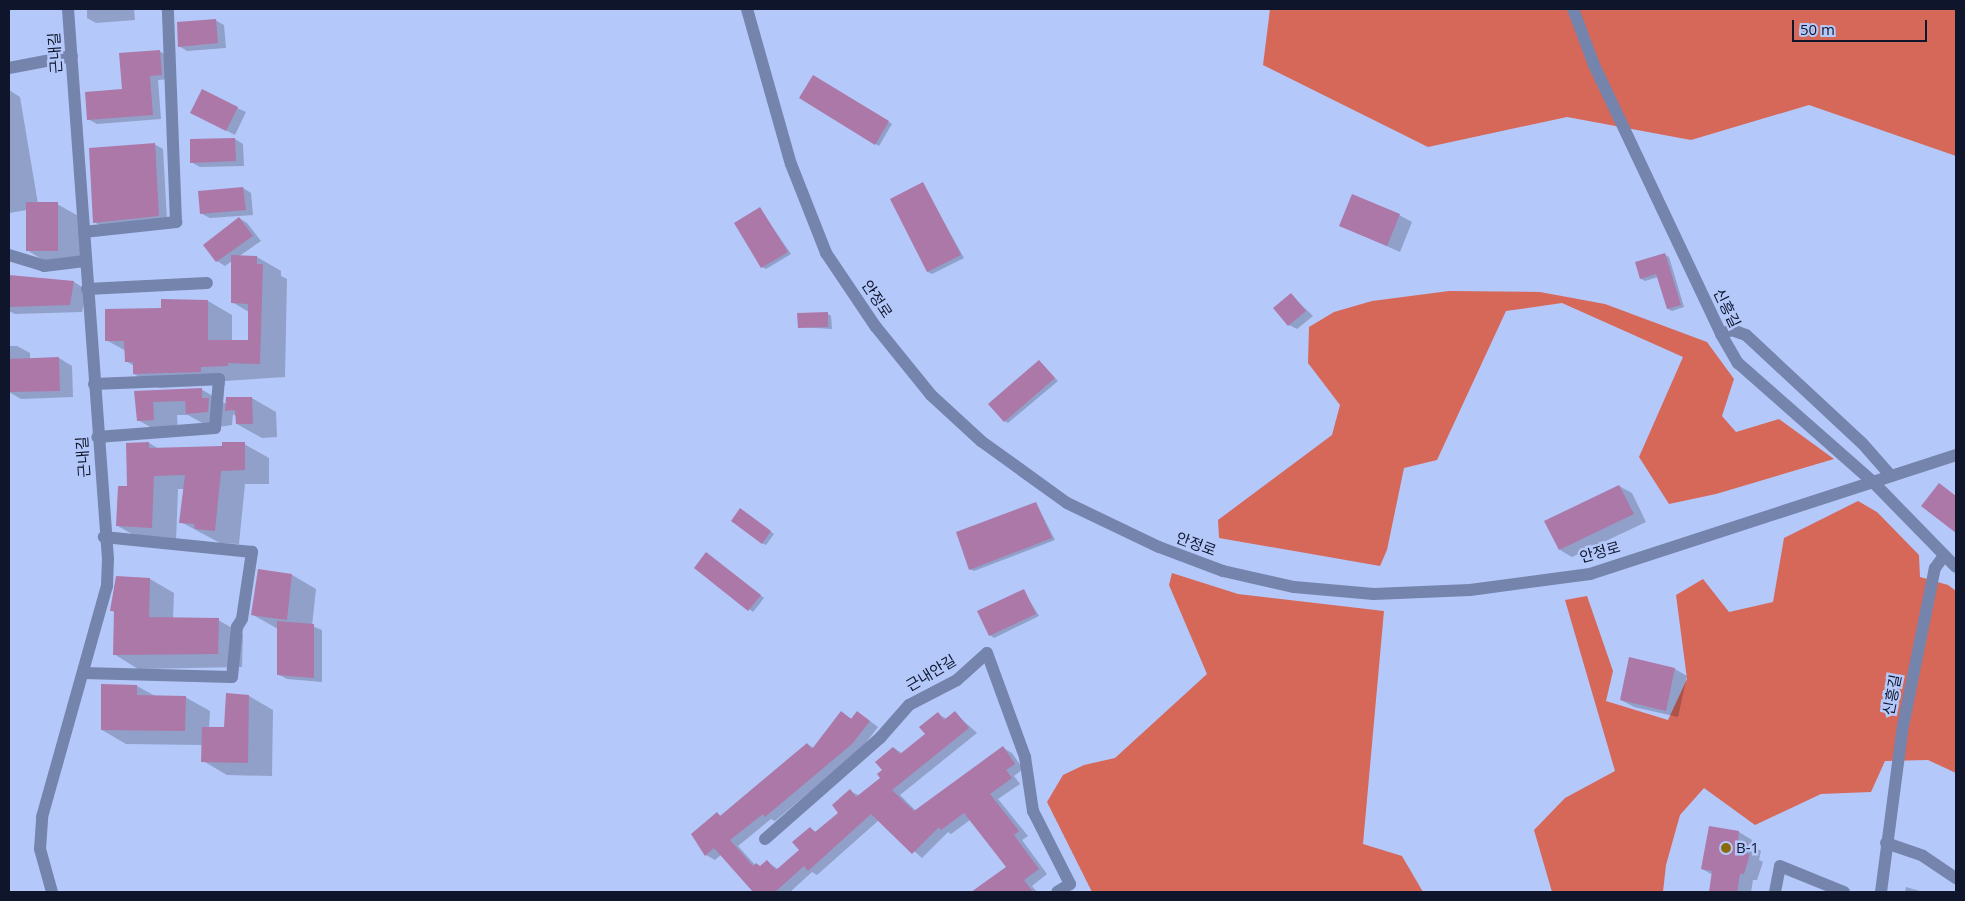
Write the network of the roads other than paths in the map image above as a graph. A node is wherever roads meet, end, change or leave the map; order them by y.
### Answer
1 (68, 9) edge
2 (168, 9) edge
3 (747, 9) edge
4 (1573, 9) edge
5 (72, 56) junction
6 (9, 68) edge
7 (84, 232) junction
8 (9, 255) edge
9 (86, 260) junction
10 (207, 283) dead end
11 (87, 289) junction
12 (1721, 334) junction
13 (94, 384) junction
14 (97, 437) junction
15 (1956, 455) edge
16 (1891, 476) junction
17 (1872, 481) junction
18 (104, 537) junction
19 (1943, 557) junction
20 (1956, 567) edge
21 (83, 673) junction
22 (766, 839) dead end
23 (1886, 843) junction
24 (1956, 878) edge
25 (52, 892) edge
26 (1057, 892) edge
27 (1775, 892) edge
28 (1844, 892) edge
29 (1881, 892) edge

1 - 5 street, 근내길
2 - 7 street
3 - 17 street, 안정로
4 - 12 street, 신흥길
5 - 6 street
5 - 7 street, 근내길
7 - 9 street, 근내길
8 - 9 street
9 - 11 street, 근내길
10 - 11 street
11 - 13 street, 근내길
12 - 16 street
12 - 17 street, 신흥길
13 - 14 street, 근내길
13 - 14 street
14 - 18 street, 근내길
15 - 16 street, 안정로
16 - 17 street, 안정로
17 - 19 street, 신흥길
18 - 21 street, 근내길
18 - 21 street
19 - 20 street, 신흥길
19 - 23 street, 신흥길
21 - 25 street, 근내길
22 - 26 street, 근내안길
23 - 24 street
23 - 29 street, 신흥길
27 - 28 street

